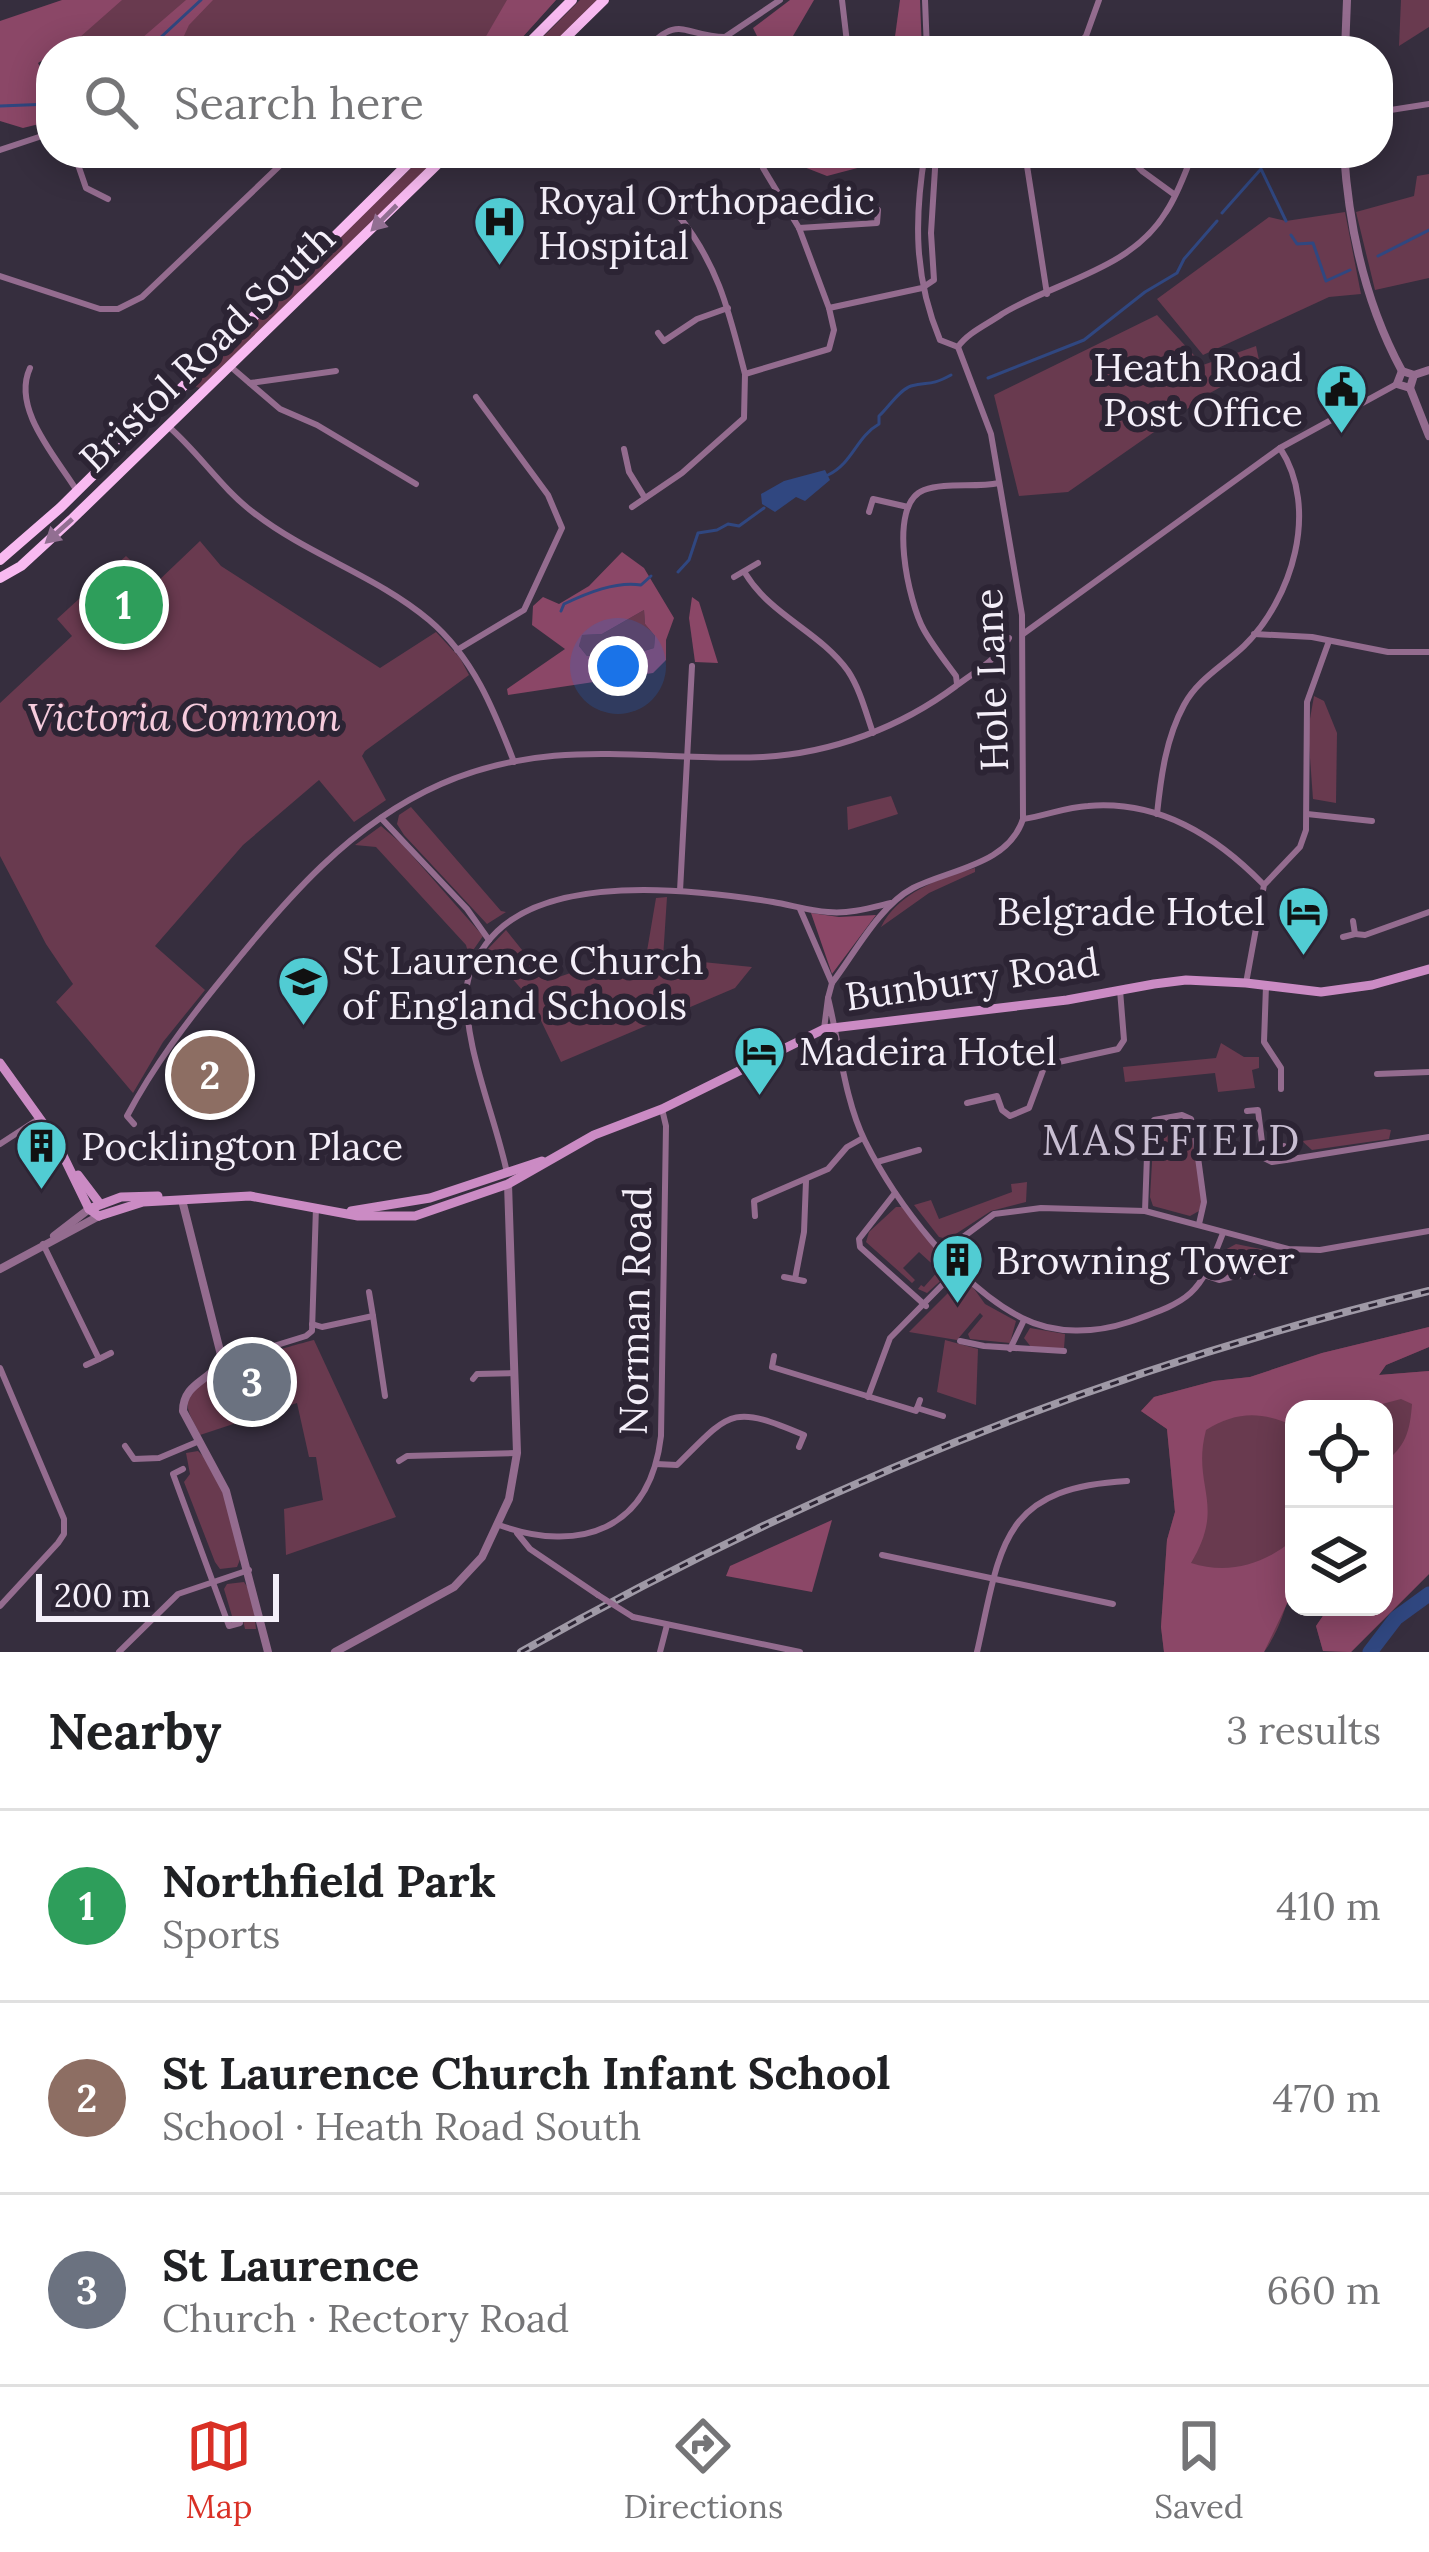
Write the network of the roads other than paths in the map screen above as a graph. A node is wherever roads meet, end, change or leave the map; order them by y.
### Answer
1 (572, 0) edge
2 (604, 0) edge
3 (780, 0) edge
4 (842, 0) edge
5 (926, 0) edge
6 (1100, 0) edge
7 (1347, 0) edge
8 (536, 36) edge
9 (567, 36) edge
10 (660, 36) edge
11 (720, 36) edge
12 (726, 36) edge
13 (846, 36) edge
14 (927, 36) edge
15 (1086, 36) edge
16 (1346, 36) edge
17 (1429, 104) edge
18 (1393, 110) edge
19 (36, 138) edge
20 (0, 150) edge
21 (79, 168) edge
22 (276, 168) edge
23 (404, 168) edge
24 (434, 168) edge
25 (763, 168) dead end
26 (923, 168) edge
27 (934, 168) edge
28 (1027, 168) edge
29 (1139, 168) edge
30 (1187, 168) edge
31 (1346, 168) edge
32 (1175, 195) junction
33 (109, 199) dead end
34 (878, 210) dead end
35 (678, 215) dead end
36 (799, 228) junction
37 (0, 276) edge
38 (922, 288) junction
39 (1046, 294) junction
40 (728, 308) junction
41 (830, 308) junction
42 (658, 333) dead end
43 (664, 341) junction
44 (958, 347) junction
45 (670, 350) dead end
46 (231, 367) junction
47 (30, 368) dead end
48 (1429, 370) edge
49 (336, 371) dead end
50 (1402, 371) junction
51 (745, 374) junction
52 (1414, 375) junction
53 (187, 380) junction
54 (250, 382) junction
55 (1397, 384) junction
56 (1409, 388) junction
57 (206, 392) junction
58 (476, 397) dead end
59 (155, 412) junction
60 (169, 427) junction
61 (1429, 436) edge
62 (1280, 448) junction
63 (624, 449) dead end
64 (999, 483) junction
65 (416, 484) dead end
66 (77, 490) junction
67 (645, 498) junction
68 (632, 506) dead end
69 (908, 507) junction
70 (869, 512) dead end
71 (0, 560) edge
72 (758, 563) dead end
73 (745, 573) junction
74 (0, 578) edge
75 (734, 578) dead end
76 (1023, 634) junction
77 (1254, 634) junction
78 (1009, 638) dead end
79 (1330, 640) junction
80 (457, 650) junction
81 (1429, 652) edge
82 (692, 665) dead end
83 (957, 684) junction
84 (873, 733) junction
85 (688, 756) junction
86 (514, 762) junction
87 (1157, 814) junction
88 (1307, 814) junction
89 (381, 818) junction
90 (1023, 819) junction
91 (1372, 821) dead end
92 (1264, 885) junction
93 (680, 891) junction
94 (894, 902) junction
95 (798, 907) junction
96 (1429, 912) edge
97 (1353, 921) dead end
98 (1355, 934) junction
99 (1342, 937) dead end
100 (489, 940) junction
101 (1429, 969) edge
102 (832, 982) junction
103 (1246, 983) junction
104 (1266, 986) junction
105 (1120, 990) junction
106 (828, 998) junction
107 (836, 1027) junction
108 (824, 1029) junction
109 (0, 1063) edge
110 (1429, 1072) edge
111 (1377, 1074) dead end
112 (1281, 1089) dead end
113 (967, 1103) dead end
114 (662, 1109) junction
115 (1247, 1111) dead end
116 (40, 1118) junction
117 (134, 1124) dead end
118 (1260, 1135) junction
119 (1250, 1136) dead end
120 (1429, 1137) edge
121 (863, 1138) junction
122 (0, 1144) edge
123 (1284, 1146) dead end
124 (919, 1150) dead end
125 (1286, 1160) junction
126 (68, 1161) junction
127 (878, 1162) junction
128 (507, 1179) junction
129 (806, 1181) junction
130 (895, 1193) junction
131 (182, 1198) junction
132 (100, 1203) junction
133 (316, 1208) junction
134 (1145, 1211) junction
135 (94, 1212) junction
136 (755, 1216) dead end
137 (1199, 1224) junction
138 (1429, 1231) edge
139 (1223, 1233) junction
140 (44, 1244) junction
141 (1288, 1249) junction
142 (944, 1252) junction
143 (959, 1268) junction
144 (0, 1269) edge
145 (784, 1276) dead end
146 (1207, 1276) junction
147 (368, 1292) dead end
148 (926, 1306) junction
149 (373, 1316) junction
150 (1024, 1320) junction
151 (312, 1324) junction
152 (960, 1341) dead end
153 (1010, 1349) junction
154 (1064, 1351) dead end
155 (111, 1353) dead end
156 (774, 1356) dead end
157 (99, 1359) junction
158 (222, 1363) junction
159 (86, 1366) dead end
160 (0, 1368) edge
161 (515, 1372) junction
162 (475, 1374) dead end
163 (385, 1396) dead end
164 (868, 1397) junction
165 (943, 1416) dead end
166 (197, 1442) junction
167 (125, 1446) dead end
168 (799, 1448) dead end
169 (517, 1454) junction
170 (399, 1461) dead end
171 (656, 1464) junction
172 (183, 1469) dead end
173 (1127, 1480) dead end
174 (499, 1525) junction
175 (514, 1531) junction
176 (882, 1555) dead end
177 (249, 1570) junction
178 (994, 1577) junction
179 (216, 1582) junction
180 (1113, 1604) dead end
181 (0, 1606) edge
182 (240, 1623) dead end
183 (667, 1625) junction
184 (119, 1652) edge
185 (268, 1652) edge
186 (335, 1652) edge
187 (660, 1652) edge
188 (800, 1652) edge
189 (977, 1652) edge

1 - 8 highway
2 - 9 highway
3 - 12 street
4 - 13 street
5 - 14 street
6 - 15 street
7 - 16 street
10 - 11 street
17 - 18 street
19 - 20 street
21 - 33 street
22 - 37 street
23 - 53 highway, Bristol Road South
24 -> 46 highway, Bristol Road South
25 - 36 street
26 - 38 street, Hole Lane
27 - 38 street
28 - 39 street
29 - 32 street
30 - 32 street
31 - 50 street
32 - 39 street
34 - 36 street
35 - 40 street
36 - 41 street
38 - 41 street
38 - 44 street, Hole Lane
39 - 44 street
40 - 43 street
40 - 51 street
41 - 51 street
42 - 43 street
43 - 45 street
44 - 64 street, Hole Lane
46 - 54 street
46 - 57 highway, Bristol Road South
47 - 66 street
48 - 52 street
49 - 54 street
50 - 52 street
50 - 55 street
51 - 67 street
52 - 56 street
53 - 57 highway
53 - 59 highway, Bristol Road South
54 - 65 street
55 - 56 street
55 - 62 street
56 - 61 street
57 - 60 highway, Bristol Road South
58 - 80 street
59 - 60 highway
59 - 66 highway, Bristol Road South
60 -> 74 highway, Bristol Road South
60 - 80 street
62 - 76 street
62 - 77 street
63 - 67 street
64 - 69 street
64 - 76 street, Hole Lane
66 - 71 highway, Bristol Road South
67 - 68 street
69 - 70 street
69 - 83 street
72 - 73 street
73 - 75 street
73 - 84 street
76 - 90 street, Hole Lane
77 - 79 street
77 - 87 street
78 - 83 street
79 - 81 street
79 - 88 street
80 - 86 street
82 - 85 street
83 - 84 street
84 - 85 street
85 - 86 street
85 - 93 street
86 - 89 street
87 - 90 street
87 - 92 street
88 - 91 street
88 - 92 street
89 - 100 street
89 - 117 street
90 - 94 street, Hole Lane
92 - 103 street
93 - 95 street
93 - 100 street
94 - 95 street
94 - 102 street, Hole Lane
95 - 102 street
96 - 98 street
97 - 98 street
98 - 99 street
100 - 128 street
101 - 104 main road, Bunbury Road
102 - 106 street, Hole Lane
103 - 104 main road, Bunbury Road
103 - 105 main road, Bunbury Road
104 - 112 street
105 - 107 main road, Bunbury Road
105 - 113 street
106 - 107 street, Hole Lane
106 - 108 street, Hole Lane
107 - 108 main road, Bunbury Road
107 - 121 street, Hole Lane
108 - 114 main road, Bunbury Road
109 - 116 main road
110 - 111 street
114 - 128 main road, Bunbury Road
114 - 171 street, Norman Road
115 - 118 street
116 - 122 street
116 - 126 main road
118 - 119 street
118 - 125 street
120 - 125 street
121 - 127 street, Hole Lane
121 - 129 street
123 - 125 street
124 - 127 street
126 - 132 main road
126 - 135 main road
127 - 130 street, Hole Lane
128 - 133 main road, Bunbury Road
128 - 161 street
129 - 136 street
129 - 145 street
130 - 142 street, Hole Lane
130 - 148 street
131 - 132 main road
131 - 133 main road, Bunbury Road
131 - 135 main road
131 - 158 street
132 - 135 main road
133 - 151 street
134 - 137 street
134 - 137 street
134 - 142 street
135 - 140 street
137 - 139 street
138 - 141 street
139 - 141 street
139 - 146 street
140 - 144 street
140 - 157 street
141 - 146 street
142 - 143 street, Hole Lane
143 - 148 street
143 - 150 street, Hole Lane
146 - 150 street
147 - 149 street
148 - 164 street
149 - 151 street
149 - 163 street
150 - 153 street
151 - 158 street
152 - 153 street
153 - 154 street
155 - 157 street
156 - 164 street
157 - 159 street
158 - 166 street
160 - 181 street
161 - 162 street
161 - 169 street
164 - 165 street
166 - 167 street
166 - 177 street
168 - 171 street
169 - 170 street
169 - 174 street
171 - 175 street, Norman Road
172 - 179 street
173 - 178 street
174 - 175 street, Norman Road
174 - 186 street
175 - 183 street, bridge
176 - 178 street
177 - 179 street
177 - 185 street
178 - 180 street
178 - 189 street
179 - 182 street
179 - 184 street
183 - 187 street
183 - 188 street

